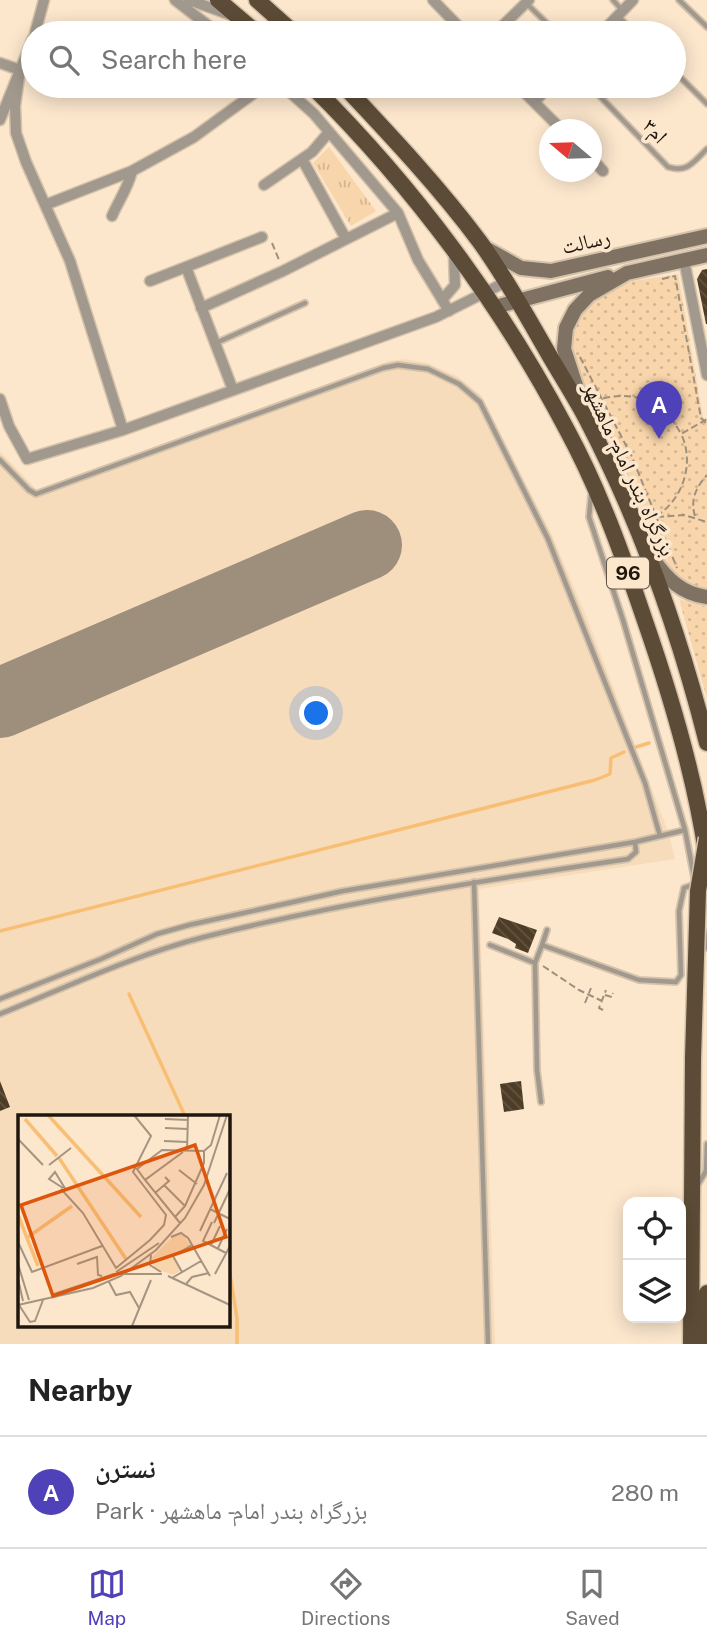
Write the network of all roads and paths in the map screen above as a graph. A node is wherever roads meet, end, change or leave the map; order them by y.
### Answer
1 (44, 0) edge
2 (175, 0) edge
3 (189, 0) edge
4 (218, 0) edge
5 (257, 0) edge
6 (433, 0) edge
7 (612, 0) edge
8 (633, 0) edge
9 (679, 0) edge
10 (526, 1) edge
11 (620, 13) junction
12 (240, 19) junction
13 (38, 21) edge
14 (202, 21) edge
15 (242, 21) edge
16 (281, 21) edge
17 (453, 21) edge
18 (507, 21) edge
19 (545, 21) edge
20 (612, 21) edge
21 (626, 21) edge
22 (707, 27) edge
23 (0, 63) edge
24 (20, 70) junction
25 (686, 83) edge
26 (248, 98) edge
27 (295, 98) edge
28 (324, 98) edge
29 (355, 98) edge
30 (530, 98) edge
31 (538, 98) edge
32 (602, 98) edge
33 (534, 102) junction
34 (707, 104) edge
35 (551, 119) edge
36 (0, 120) edge
37 (329, 132) junction
38 (707, 149) edge
39 (302, 159) junction
40 (132, 171) junction
41 (264, 185) dead end
42 (45, 205) junction
43 (398, 213) junction
44 (112, 216) dead end
45 (707, 236) edge
46 (262, 237) joint
47 (346, 239) junction
48 (480, 243) junction
49 (454, 251) junction
50 (707, 255) edge
51 (684, 260) junction
52 (186, 267) junction
53 (283, 271) junction
54 (551, 271) junction
55 (627, 273) junction
56 (150, 281) dead end
57 (652, 281) dead end
58 (506, 282) junction
59 (484, 293) junction
60 (442, 300) junction
61 (518, 302) junction
62 (305, 303) dead end
63 (201, 307) junction
64 (495, 307) junction
65 (449, 310) junction
66 (215, 344) junction
67 (579, 355) dead end
68 (707, 375) edge
69 (233, 390) junction
70 (602, 398) junction
71 (0, 399) edge
72 (584, 412) junction
73 (707, 419) edge
74 (703, 422) junction
75 (707, 424) edge
76 (123, 430) junction
77 (681, 434) junction
78 (0, 460) edge
79 (707, 475) edge
80 (592, 484) junction
81 (656, 517) junction
82 (695, 517) junction
83 (707, 522) edge
84 (636, 525) junction
85 (643, 545) junction
86 (676, 566) dead end
87 (707, 597) edge
88 (707, 743) edge
89 (685, 830) junction
90 (660, 835) junction
91 (707, 838) edge
92 (635, 845) junction
93 (707, 860) edge
94 (474, 882) junction
95 (695, 884) junction
96 (547, 930) dead end
97 (490, 945) dead end
98 (542, 945) junction
99 (707, 948) edge
100 (535, 963) junction
101 (591, 988) dead end
102 (606, 990) dead end
103 (613, 993) dead end
104 (588, 995) junction
105 (604, 995) junction
106 (0, 999) edge
107 (602, 1001) junction
108 (585, 1003) dead end
109 (603, 1010) dead end
110 (0, 1014) edge
111 (541, 1102) dead end
112 (707, 1144) edge
113 (693, 1192) junction
114 (707, 1293) edge
115 (488, 1344) edge
116 (691, 1344) edge
117 (701, 1344) edge

1 - 13 street
2 - 14 street
3 - 12 street
4 - 12 highway
5 - 16 highway
6 - 17 street
7 - 11 lane
8 - 11 street
9 - 22 lane
10 - 18 street
10 - 19 lane
11 - 20 street
11 - 21 lane
12 - 15 highway
23 - 24 street
24 - 36 street
24 - 42 street
25 - 34 lane
26 - 40 street
27 - 37 street
28 - 49 highway, 96
29 - 48 highway, 96
30 - 33 street
31 - 33 street
32 - 38 lane, ام۳
33 - 35 street
37 - 39 street
37 - 43 street
39 - 41 street
39 - 47 street
40 - 42 street
40 - 44 street
42 - 76 street
43 - 47 street
43 - 60 street
45 - 54 main road, رسالت
46 - 52 street
46 - 53 path
47 - 53 street
48 - 54 main road, رسالت
48 - 58 highway, 96
49 - 59 highway, 96
49 - 60 street
50 - 51 main road, رسالت
51 - 55 main road, رسالت
51 - 68 street
52 - 56 street
52 - 63 street
53 - 63 street
54 - 58 main road
55 - 61 main road, رسالت
55 - 72 main road, رسالت
57 - 74 path
58 - 59 street
58 - 61 highway, 96
59 - 64 highway, 96
59 - 65 street
60 - 65 street
61 - 64 main road, رسالت
61 - 72 highway, بزرگراه بندر امام- ماهشهر / 96
62 - 66 lane
63 - 66 street
64 - 80 highway, 96
65 - 69 street
66 - 69 street
67 - 70 path
69 - 76 street
70 - 72 path
70 - 77 path
70 - 81 path
71 - 76 street
72 - 84 highway, بزرگراه بندر امام- ماهشهر / 96
73 - 74 path
74 - 75 path
74 - 77 path
77 - 81 path
78 - 90 lane
79 - 82 path
80 - 89 lane
80 - 93 highway, 96
81 - 82 path
81 - 84 path
81 - 86 path
82 - 83 path
84 - 85 highway, بزرگراه بندر امام- ماهشهر / 96
85 - 87 main road
85 - 88 highway, بزرگراه بندر امام- ماهشهر / 96
89 - 90 lane
89 - 95 lane
90 - 92 lane
91 - 113 highway, bridge
92 - 94 lane
92 - 106 lane
94 - 110 lane
94 - 115 lane
95 - 98 lane
95 - 99 lane
96 - 98 lane
97 - 100 lane
98 - 100 lane
100 - 104 path
100 - 111 lane
101 - 104 path
102 - 105 path
103 - 105 path
104 - 107 path
104 - 108 path
105 - 107 path
107 - 109 path
112 - 113 lane
113 - 116 highway
114 - 117 highway

